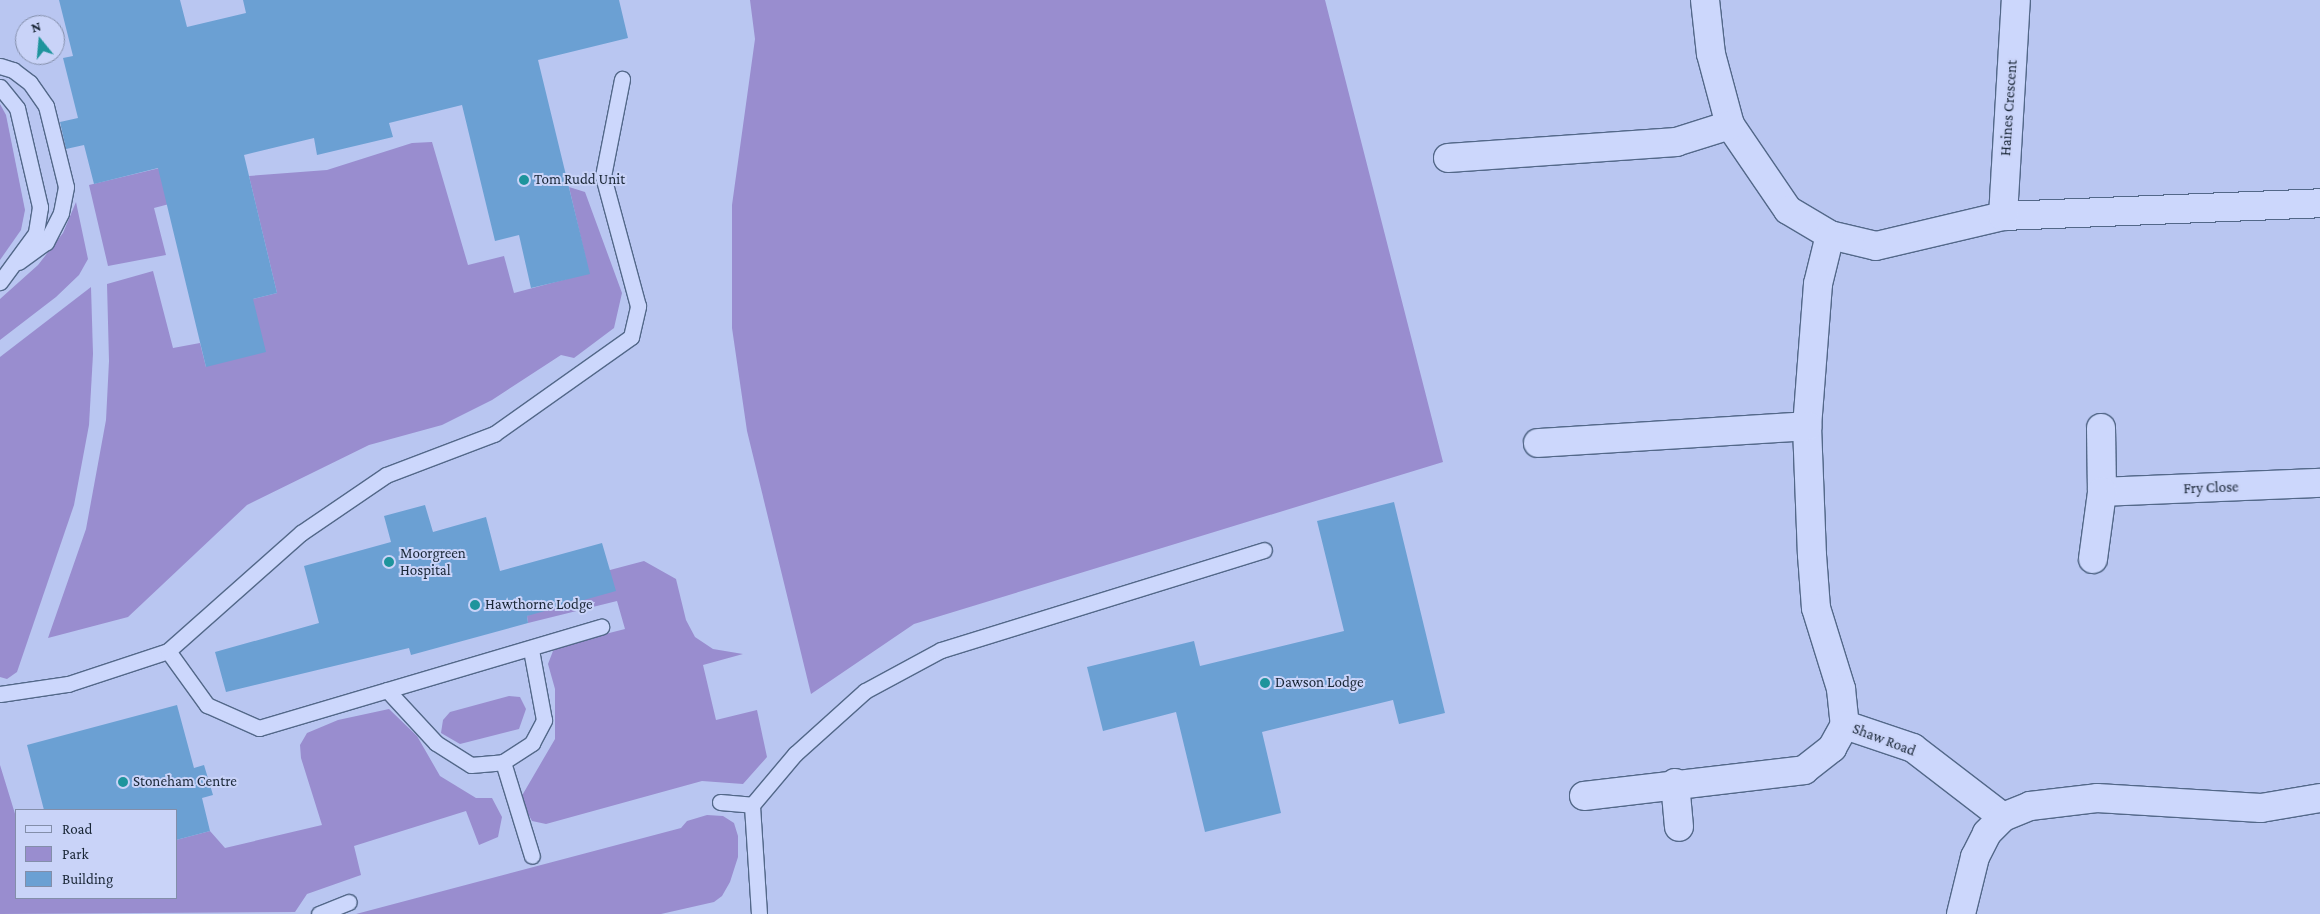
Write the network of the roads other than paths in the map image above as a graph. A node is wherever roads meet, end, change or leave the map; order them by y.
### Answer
1 (1706, 0) edge
2 (2016, 0) edge
3 (0, 66) edge
4 (622, 79) dead end
5 (0, 88) edge
6 (1730, 125) junction
7 (1448, 158) dead end
8 (2320, 203) edge
9 (2003, 216) junction
10 (1830, 236) junction
11 (18, 262) junction
12 (0, 282) edge
13 (1808, 426) junction
14 (2101, 428) dead end
15 (1538, 443) dead end
16 (2320, 484) edge
17 (2102, 492) junction
18 (1264, 550) dead end
19 (2093, 559) dead end
20 (601, 627) dead end
21 (531, 650) junction
22 (168, 651) junction
23 (387, 690) junction
24 (0, 694) edge
25 (1845, 725) junction
26 (503, 762) junction
27 (1675, 783) junction
28 (1584, 796) dead end
29 (2320, 798) edge
30 (720, 802) dead end
31 (752, 805) junction
32 (2003, 817) junction
33 (1679, 827) dead end
34 (532, 856) dead end
35 (349, 902) dead end
36 (319, 914) edge
37 (759, 914) edge
38 (1962, 914) edge

1 - 6 street
2 - 9 street, Haines Crescent
3 - 11 lane
4 - 22 lane
5 - 11 lane
6 - 7 street
6 - 10 street
8 - 9 street
9 - 10 street
10 - 13 street
11 - 12 lane
13 - 15 street
13 - 25 street
14 - 17 street
16 - 17 street, Fry Close
17 - 19 street
18 - 31 lane
20 - 21 lane
21 - 23 lane
21 - 26 lane
22 - 23 lane
22 - 24 lane
23 - 26 lane
25 - 27 street, Shaw Road
25 - 32 street, Shaw Road
26 - 34 lane
27 - 28 street, Shaw Road
27 - 33 street
29 - 32 street
30 - 31 lane
31 - 37 lane
32 - 38 street
35 - 36 lane

